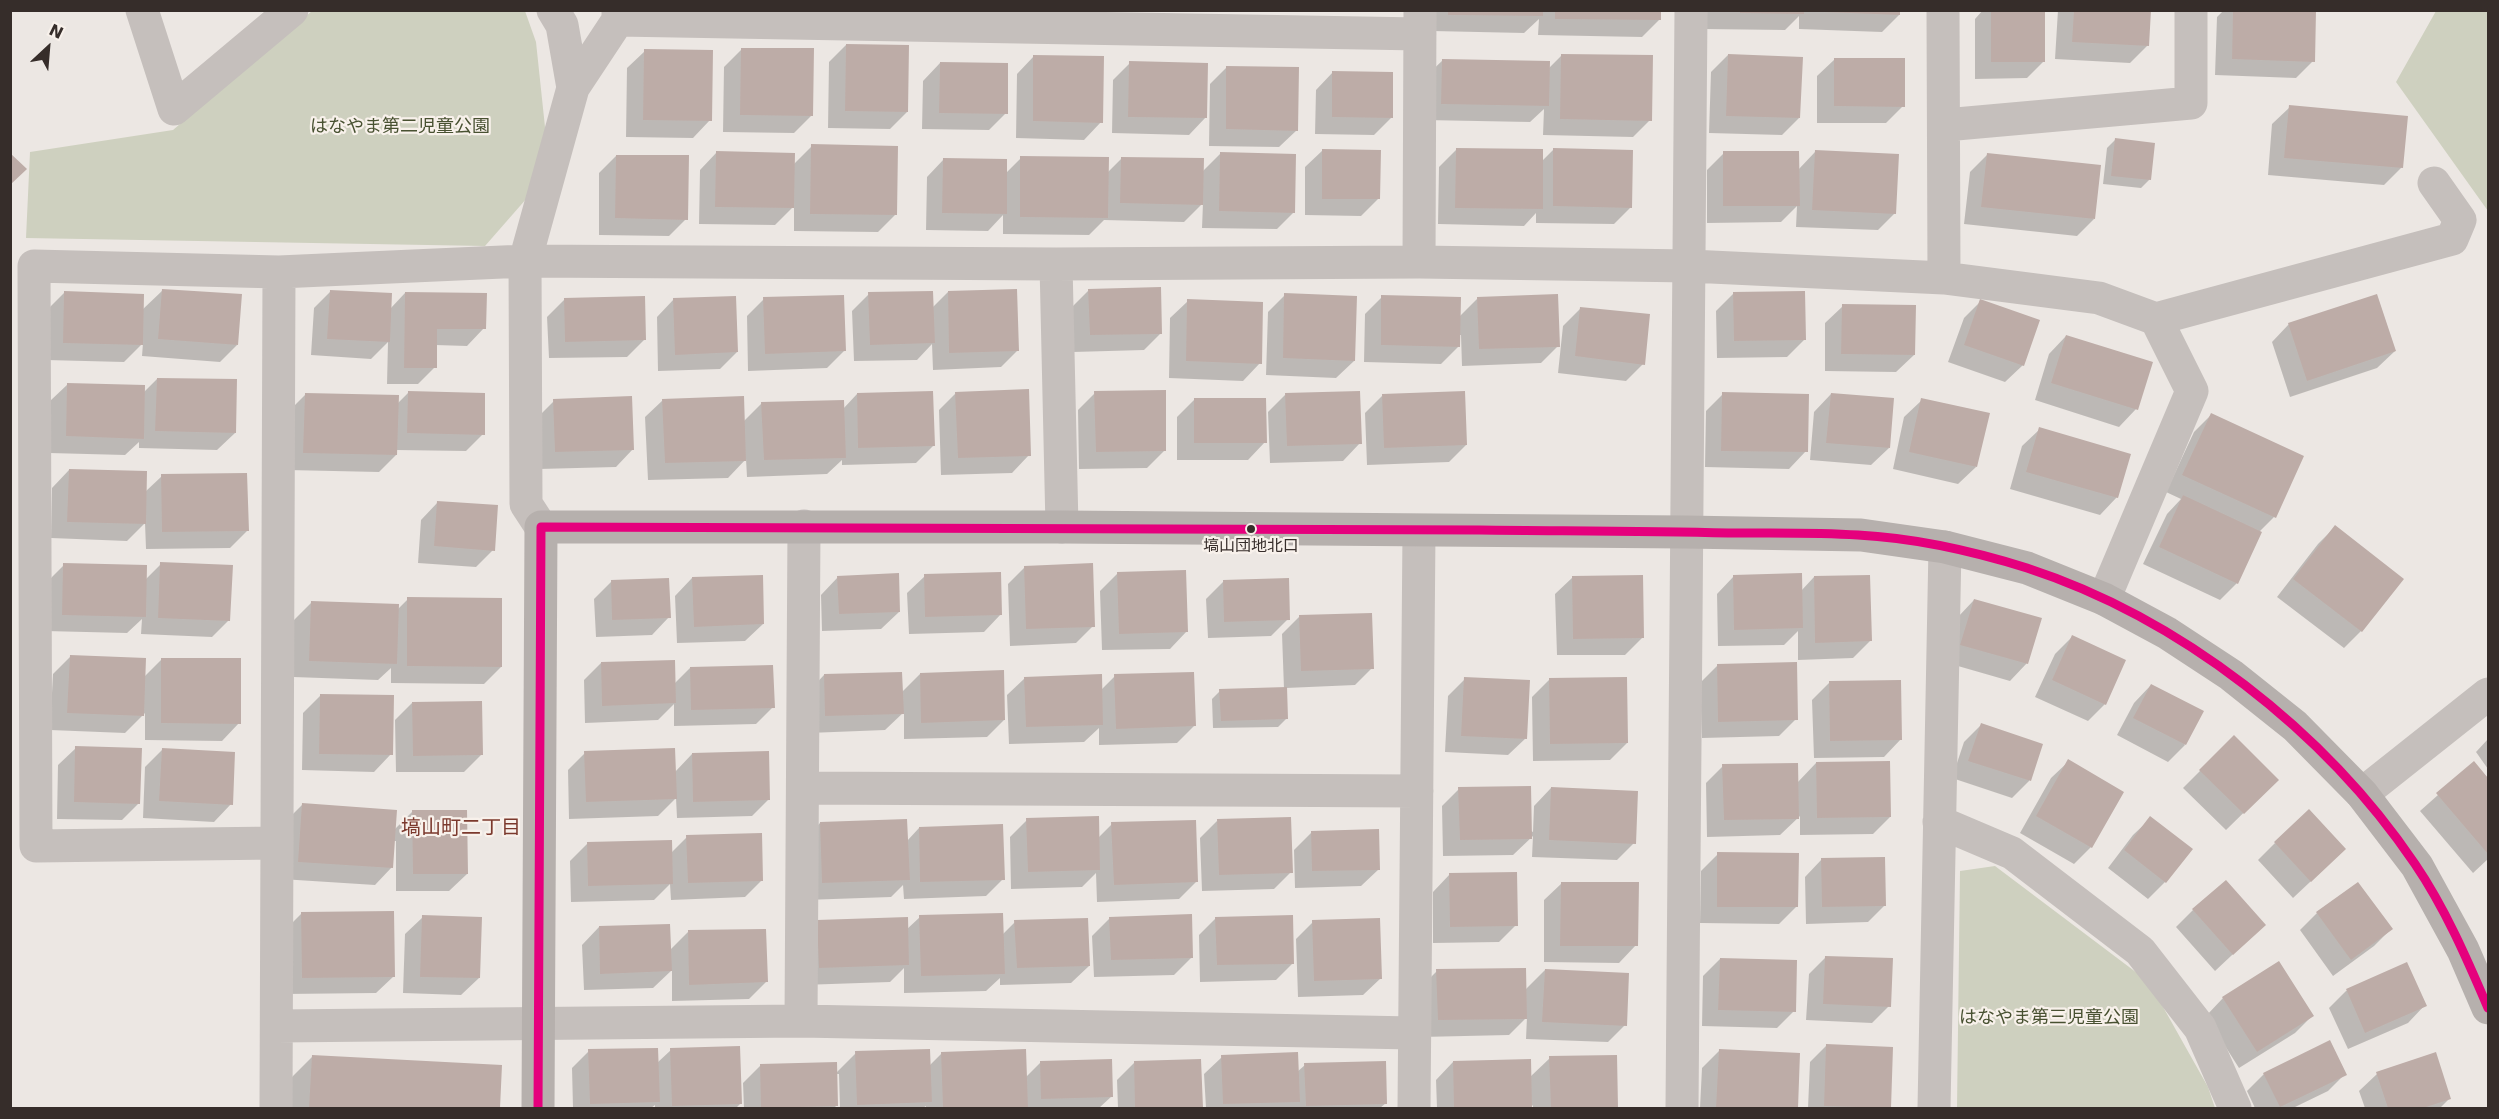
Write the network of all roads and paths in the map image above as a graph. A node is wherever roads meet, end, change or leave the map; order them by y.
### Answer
1 (142, 10) edge
2 (292, 10) edge
3 (553, 10) edge
4 (1691, 10) edge
5 (1943, 10) edge
6 (2191, 10) edge
7 (618, 15) edge
8 (1420, 22) edge
9 (573, 88) junction
10 (1945, 124) junction
11 (2434, 183) dead end
12 (525, 261) junction
13 (1419, 262) junction
14 (1056, 264) junction
15 (22, 266) edge
16 (1690, 266) junction
17 (279, 272) junction
18 (1944, 278) junction
19 (2156, 319) junction
20 (804, 526) junction
21 (541, 527) junction
22 (1062, 527) junction
23 (1419, 531) junction
24 (1685, 532) junction
25 (1945, 547) junction
26 (2104, 599) junction
27 (24, 653) edge
28 (2488, 694) edge
29 (804, 788) junction
30 (1417, 791) junction
31 (2362, 794) junction
32 (1939, 822) junction
33 (277, 843) junction
34 (2488, 1008) edge
35 (801, 1021) junction
36 (538, 1022) junction
37 (277, 1026) junction
38 (1413, 1034) junction
39 (276, 1108) edge
40 (538, 1108) edge
41 (1414, 1108) edge
42 (1682, 1108) edge
43 (1934, 1108) edge
44 (2235, 1108) edge

1 - 2 street
3 - 9 street
4 - 16 street
5 - 10 street
6 - 10 street
7 - 8 street
7 - 9 street
8 - 13 street
9 - 12 street
10 - 18 street
11 - 19 street
12 - 14 street
12 - 17 street
12 - 21 street
13 - 14 street
13 - 16 street
14 - 22 street
15 - 17 street
15 - 27 street
16 - 18 street
16 - 24 street
17 - 33 street
18 - 19 street
19 - 26 street
20 - 21 street
20 - 22 street
20 - 29 street
21 - 36 street
22 - 23 street
23 - 24 street
23 - 30 street
24 - 25 street
24 - 42 street
25 - 26 street
25 - 32 street
26 - 31 street
27 - 33 street
28 - 31 street
29 - 30 street
29 - 35 street
30 - 38 street
31 - 34 street
32 - 43 street
32 - 44 street
33 - 37 street
35 - 36 street
35 - 38 street
36 - 37 street
36 - 40 street
37 - 39 street
38 - 41 street

